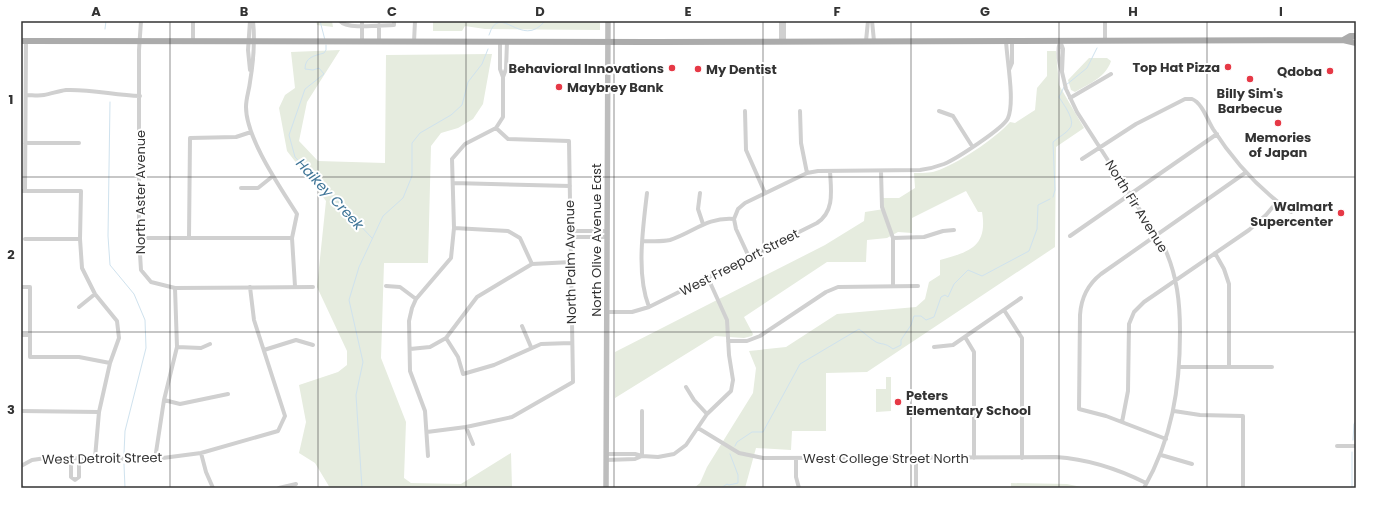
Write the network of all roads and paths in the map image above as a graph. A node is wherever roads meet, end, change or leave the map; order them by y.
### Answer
1 (141, 21) edge
2 (193, 21) edge
3 (251, 21) edge
4 (340, 21) edge
5 (394, 21) edge
6 (415, 21) edge
7 (608, 21) edge
8 (782, 21) edge
9 (868, 21) edge
10 (872, 21) edge
11 (1105, 21) edge
12 (362, 24) edge
13 (379, 25) junction
14 (1356, 36) edge
15 (1343, 40) junction
16 (23, 41) edge
17 (140, 41) junction
18 (193, 41) junction
19 (866, 41) junction
20 (874, 41) junction
21 (1009, 41) junction
22 (1060, 41) junction
23 (1105, 41) junction
24 (251, 42) junction
25 (362, 42) junction
26 (379, 42) junction
27 (414, 42) junction
28 (503, 42) junction
29 (608, 42) junction
30 (783, 42) junction
31 (1356, 43) edge
32 (1111, 74) dead end
33 (26, 95) junction
34 (140, 96) junction
35 (1070, 98) junction
36 (745, 111) dead end
37 (800, 111) dead end
38 (939, 111) dead end
39 (496, 128) junction
40 (251, 132) junction
41 (1217, 134) junction
42 (25, 143) junction
43 (79, 143) dead end
44 (972, 146) junction
45 (1100, 147) junction
46 (1082, 159) dead end
47 (830, 171) junction
48 (881, 171) junction
49 (807, 173) junction
50 (1245, 173) junction
51 (273, 176) junction
52 (453, 183) junction
53 (570, 186) junction
54 (240, 188) dead end
55 (23, 191) edge
56 (647, 193) dead end
57 (700, 193) dead end
58 (765, 193) junction
59 (1130, 194) junction
60 (1277, 202) junction
61 (1291, 212) dead end
62 (734, 219) junction
63 (702, 224) junction
64 (454, 228) junction
65 (954, 230) dead end
66 (570, 231) junction
67 (606, 234) junction
68 (1157, 235) junction
69 (1070, 236) dead end
70 (189, 237) junction
71 (571, 237) junction
72 (139, 238) junction
73 (292, 238) junction
74 (893, 238) junction
75 (25, 239) dead end
76 (80, 239) junction
77 (642, 241) junction
78 (1215, 253) junction
79 (749, 256) junction
80 (572, 262) junction
81 (532, 264) junction
82 (708, 278) junction
83 (1176, 280) junction
84 (295, 286) junction
85 (386, 286) dead end
86 (893, 286) junction
87 (918, 286) dead end
88 (21, 287) edge
89 (250, 287) junction
90 (313, 287) dead end
91 (175, 288) junction
92 (95, 294) junction
93 (1021, 298) dead end
94 (416, 299) junction
95 (79, 307) dead end
96 (649, 307) junction
97 (1004, 310) junction
98 (606, 312) junction
99 (522, 326) dead end
100 (21, 335) edge
101 (30, 335) junction
102 (446, 338) junction
103 (965, 338) junction
104 (728, 341) junction
105 (571, 343) junction
106 (210, 344) dead end
107 (313, 345) dead end
108 (177, 347) junction
109 (531, 347) junction
110 (934, 348) dead end
111 (410, 349) junction
112 (264, 350) junction
113 (110, 364) junction
114 (1180, 367) junction
115 (1230, 367) junction
116 (1272, 367) dead end
117 (686, 387) dead end
118 (228, 394) dead end
119 (164, 400) junction
120 (1174, 410) junction
121 (21, 411) edge
122 (642, 411) dead end
123 (99, 412) junction
124 (707, 414) junction
125 (1122, 422) junction
126 (466, 427) junction
127 (698, 428) junction
128 (427, 432) junction
129 (1166, 439) junction
130 (473, 444) dead end
131 (1337, 446) dead end
132 (1356, 446) edge
133 (201, 452) junction
134 (1161, 455) junction
135 (428, 456) dead end
136 (642, 456) junction
137 (606, 457) junction
138 (79, 458) junction
139 (95, 458) junction
140 (796, 458) junction
141 (916, 458) junction
142 (974, 458) junction
143 (1022, 458) junction
144 (71, 459) junction
145 (155, 459) junction
146 (1192, 464) dead end
147 (21, 466) edge
148 (1146, 483) junction
149 (296, 484) dead end
150 (213, 488) edge
151 (280, 488) edge
152 (606, 488) edge
153 (799, 488) edge
154 (916, 488) edge
155 (1144, 488) edge
156 (1243, 488) edge

1 - 17 street, North Aster Avenue
2 - 18 street
3 - 24 street
4 - 12 street
5 - 13 street
6 - 27 street
7 - 29 street, North Olive Avenue East
8 - 30 street
9 - 19 street
10 - 20 street
11 - 23 street
12 - 13 street
12 - 25 street
13 - 26 street
14 - 15 main road
15 - 23 main road
15 - 31 main road
16 - 17 main road
16 - 33 street
17 - 18 main road
17 - 34 street, North Aster Avenue
18 - 24 main road
19 - 20 main road
19 - 30 main road
20 - 21 main road
21 - 22 main road
21 - 44 street
22 - 23 main road
22 - 35 street, North Fir Avenue
24 - 25 main road
24 - 40 street
25 - 26 main road
26 - 27 main road
27 - 28 main road
28 - 29 main road
28 - 39 street
29 - 30 main road
29 - 67 street, North Olive Avenue East
32 - 35 street
33 - 34 street
33 - 42 street
34 - 72 street, North Aster Avenue
35 - 45 street, North Fir Avenue
36 - 58 street
37 - 49 street
38 - 44 street
39 - 52 street
39 - 53 street, North Palm Avenue
40 - 51 street
40 - 70 street
41 - 45 street
41 - 50 street
41 - 59 street
42 - 43 street
42 - 55 street
44 - 48 street
45 - 46 street
45 - 59 street, North Fir Avenue
47 - 48 street
47 - 49 street
47 - 79 street, West Freeport Street
48 - 74 street
49 - 58 street
50 - 60 street
50 - 68 street
51 - 54 street
51 - 73 street
52 - 53 street
52 - 64 street
53 - 66 street, North Palm Avenue
55 - 76 street
56 - 77 street
57 - 63 street
58 - 62 street
59 - 68 street, North Fir Avenue
59 - 69 street
60 - 61 street
60 - 78 street
62 - 63 street
62 - 79 street
63 - 77 street
64 - 81 street
64 - 94 street
65 - 74 street
66 - 67 street
66 - 71 street, North Palm Avenue
67 - 71 street
67 - 98 street, North Olive Avenue East
68 - 83 street, North Fir Avenue
68 - 125 street
70 - 72 street
70 - 73 street
71 - 80 street, North Palm Avenue
72 - 91 street, North Aster Avenue
73 - 84 street
74 - 86 street
75 - 76 street
76 - 92 street
77 - 96 street
78 - 83 street
78 - 115 street
79 - 82 street, West Freeport Street
80 - 81 street
80 - 105 street, North Palm Avenue
81 - 102 street
82 - 96 street, West Freeport Street
82 - 104 street
83 - 114 street, North Fir Avenue
83 - 125 street
84 - 89 street
84 - 90 street
85 - 94 street
86 - 87 street
86 - 104 street
88 - 101 street
89 - 91 street
89 - 112 street
91 - 108 street
92 - 95 street
92 - 113 street
93 - 97 street
94 - 111 street
96 - 98 street, West Freeport Street
97 - 103 street
97 - 143 street
98 - 137 street, North Olive Avenue East
99 - 109 street
100 - 101 street
101 - 113 street
102 - 109 street
102 - 111 street
103 - 110 street
103 - 142 street
104 - 124 street
105 - 109 street
105 - 126 street, North Palm Avenue
106 - 108 street
107 - 112 street
108 - 119 street
111 - 128 street
112 - 133 street, West Detroit Street
113 - 123 street
114 - 115 street
114 - 120 street, North Fir Avenue
115 - 116 street
117 - 124 street
118 - 119 street
119 - 145 street
120 - 129 street, North Fir Avenue
120 - 156 street
121 - 123 street
122 - 136 street
123 - 139 street
124 - 127 street
125 - 129 street
126 - 128 street
126 - 130 street
127 - 136 street
127 - 140 street, West College Street North
128 - 135 street
129 - 134 street, North Fir Avenue
131 - 132 street
133 - 145 street, West Detroit Street
133 - 150 street
134 - 146 street
134 - 148 street, North Fir Avenue
136 - 137 street
137 - 152 street, North Olive Avenue East
138 - 139 street, West Detroit Street
138 - 144 street, West Detroit Street
138 - 144 street
139 - 145 street, West Detroit Street
140 - 141 street, West College Street North
140 - 153 street
141 - 142 street, West College Street North
141 - 154 street
142 - 143 street, West College Street North
143 - 148 street, West College Street North
144 - 147 street, West Detroit Street
148 - 155 street, North Fir Avenue
149 - 151 street

